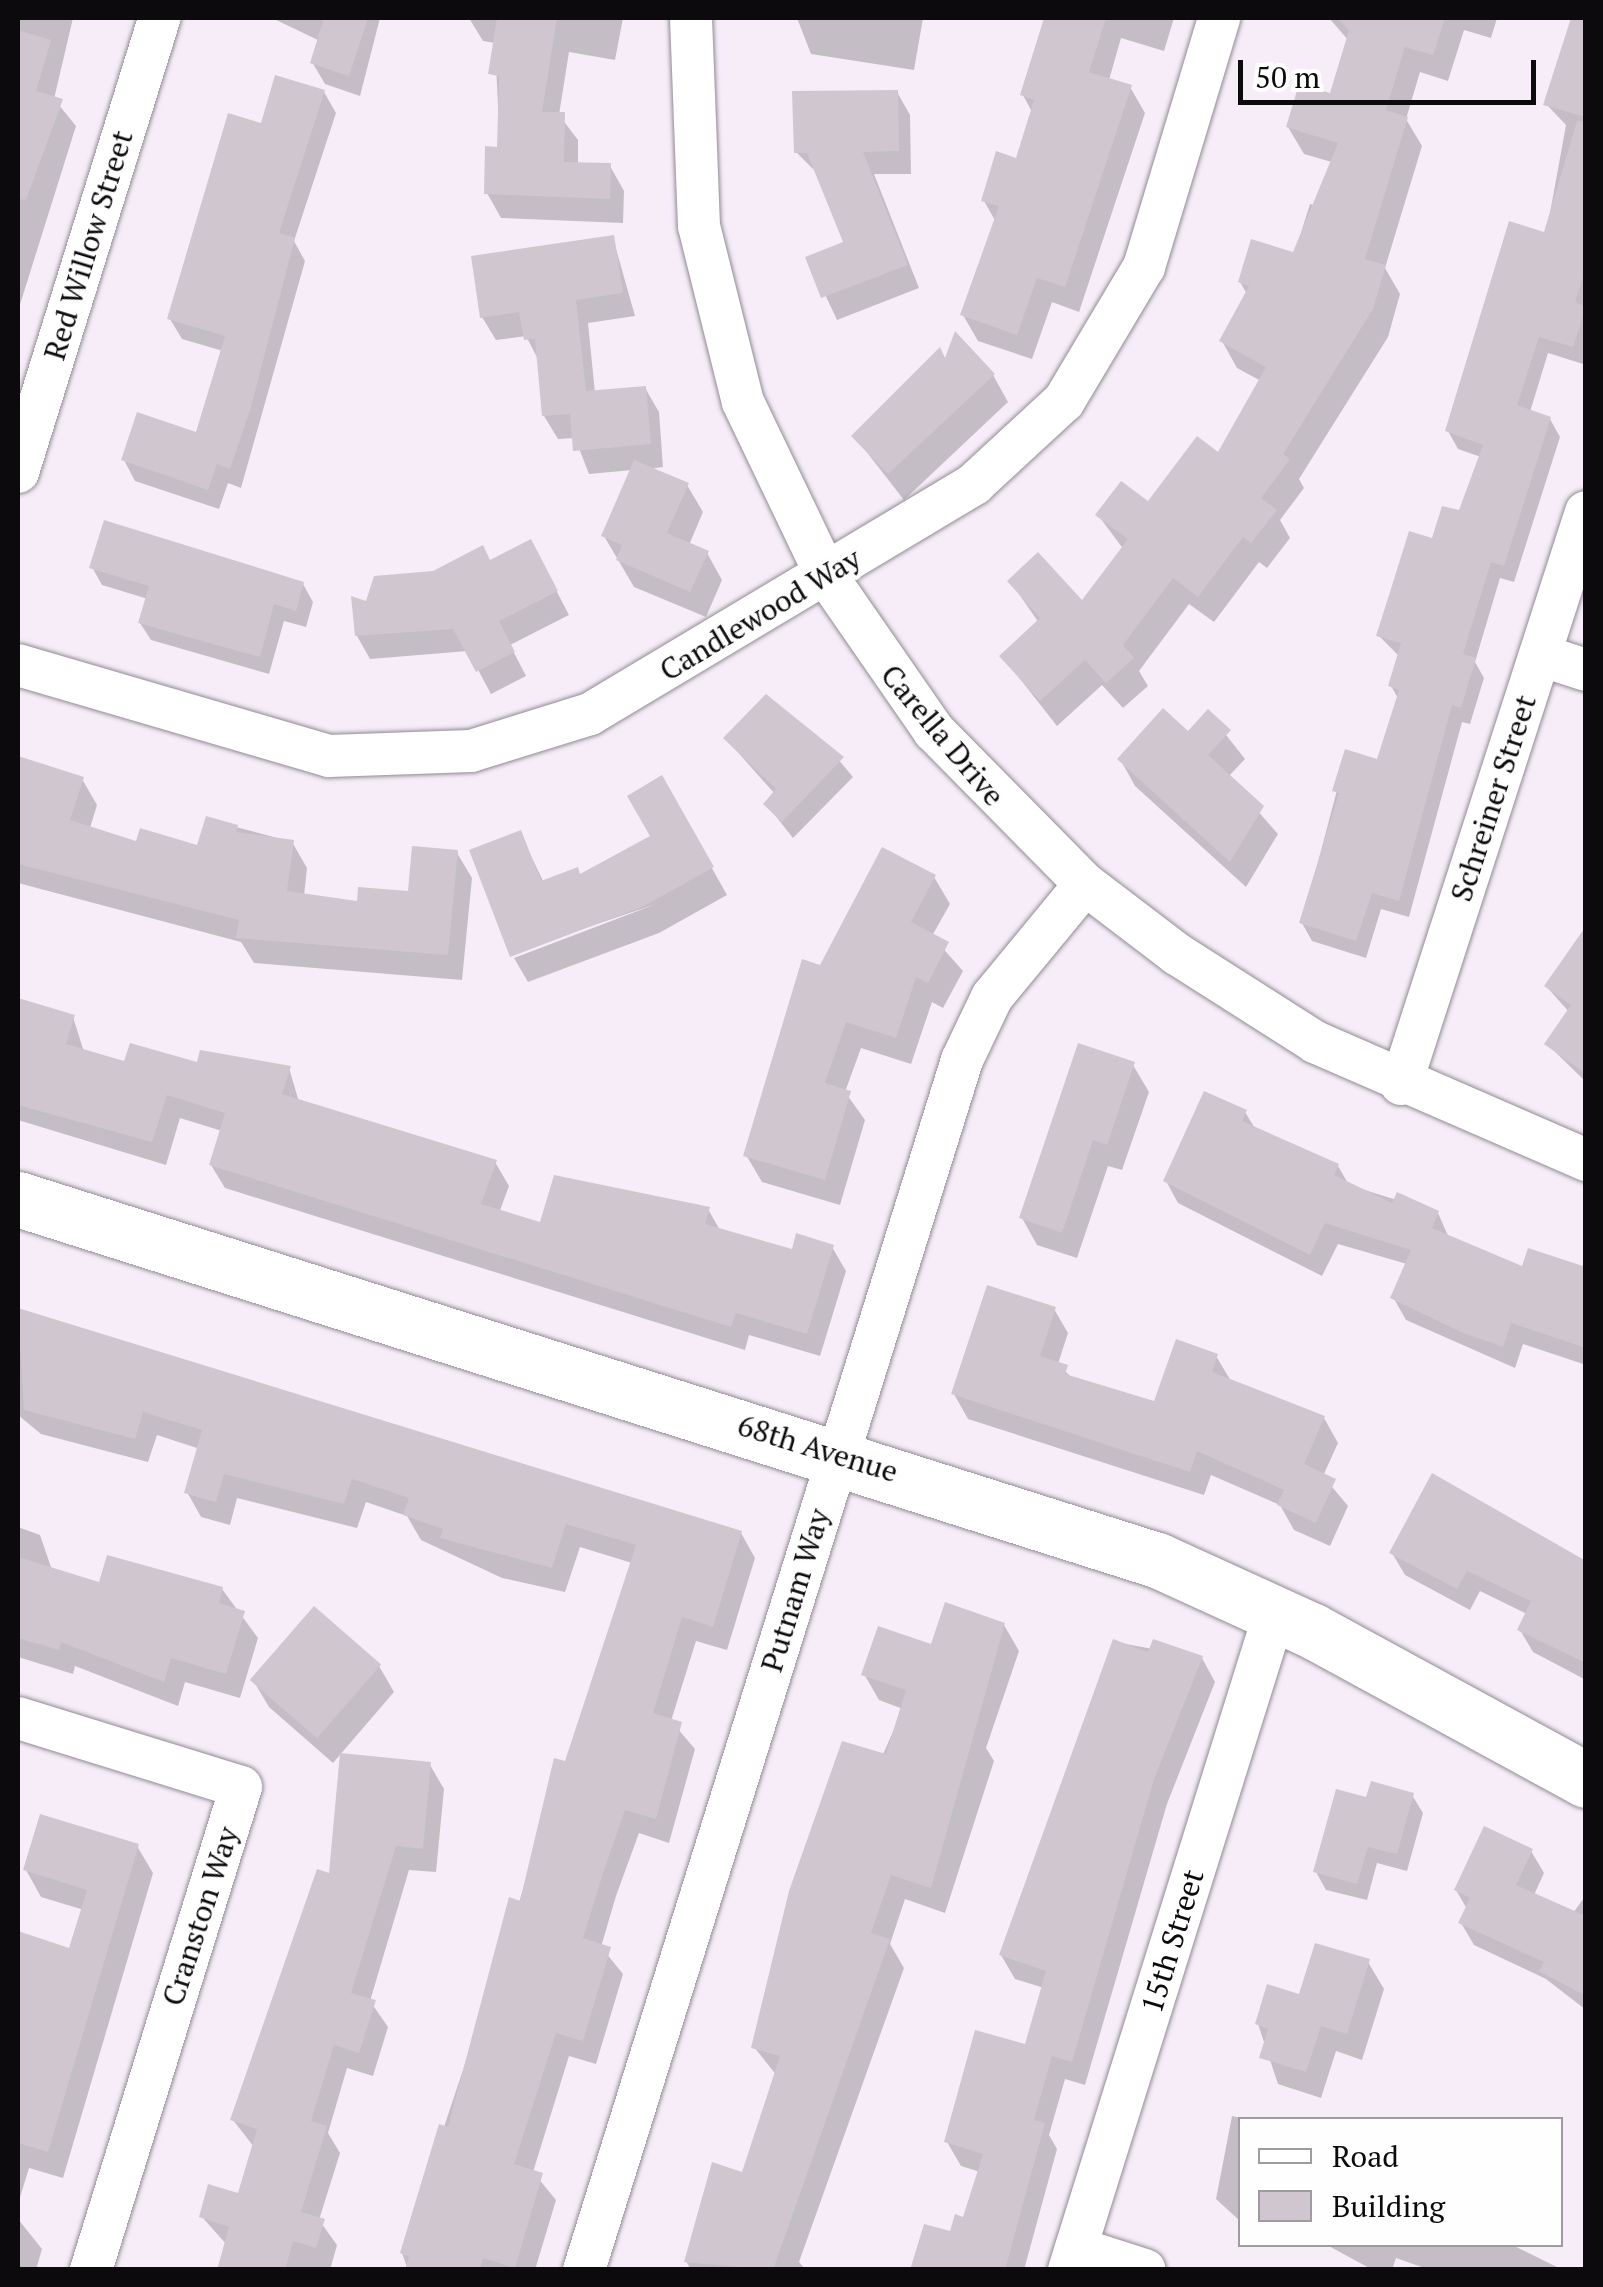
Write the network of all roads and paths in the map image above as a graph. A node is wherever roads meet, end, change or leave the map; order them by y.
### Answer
1 (159, 18) edge
2 (691, 18) edge
3 (1219, 18) edge
4 (18, 472) edge
5 (1586, 512) edge
6 (826, 574) junction
7 (1540, 655) junction
8 (18, 665) edge
9 (1586, 670) edge
10 (1085, 884) junction
11 (1401, 1084) junction
12 (1586, 1160) edge
13 (18, 1199) edge
14 (838, 1454) junction
15 (1276, 1612) junction
16 (18, 1718) edge
17 (1586, 1780) edge
18 (1072, 2259) edge
19 (91, 2270) edge
20 (584, 2270) edge
21 (1144, 2270) edge

1 - 4 street, Red Willow Street
2 - 6 street, Carella Drive
3 - 6 street, Candlewood Way
5 - 7 street, Schreiner Street
6 - 8 street, Candlewood Way
6 - 10 street, Carella Drive
7 - 9 street
7 - 11 street, Schreiner Street
10 - 11 street, Carella Drive
10 - 14 street, Putnam Way
11 - 12 street, Carella Drive
13 - 14 street, 68th Avenue
14 - 15 street, 68th Avenue
14 - 20 street, Putnam Way
15 - 17 street, 68th Avenue
15 - 18 street, 15th Street
16 - 19 street, Cranston Way
18 - 21 street

